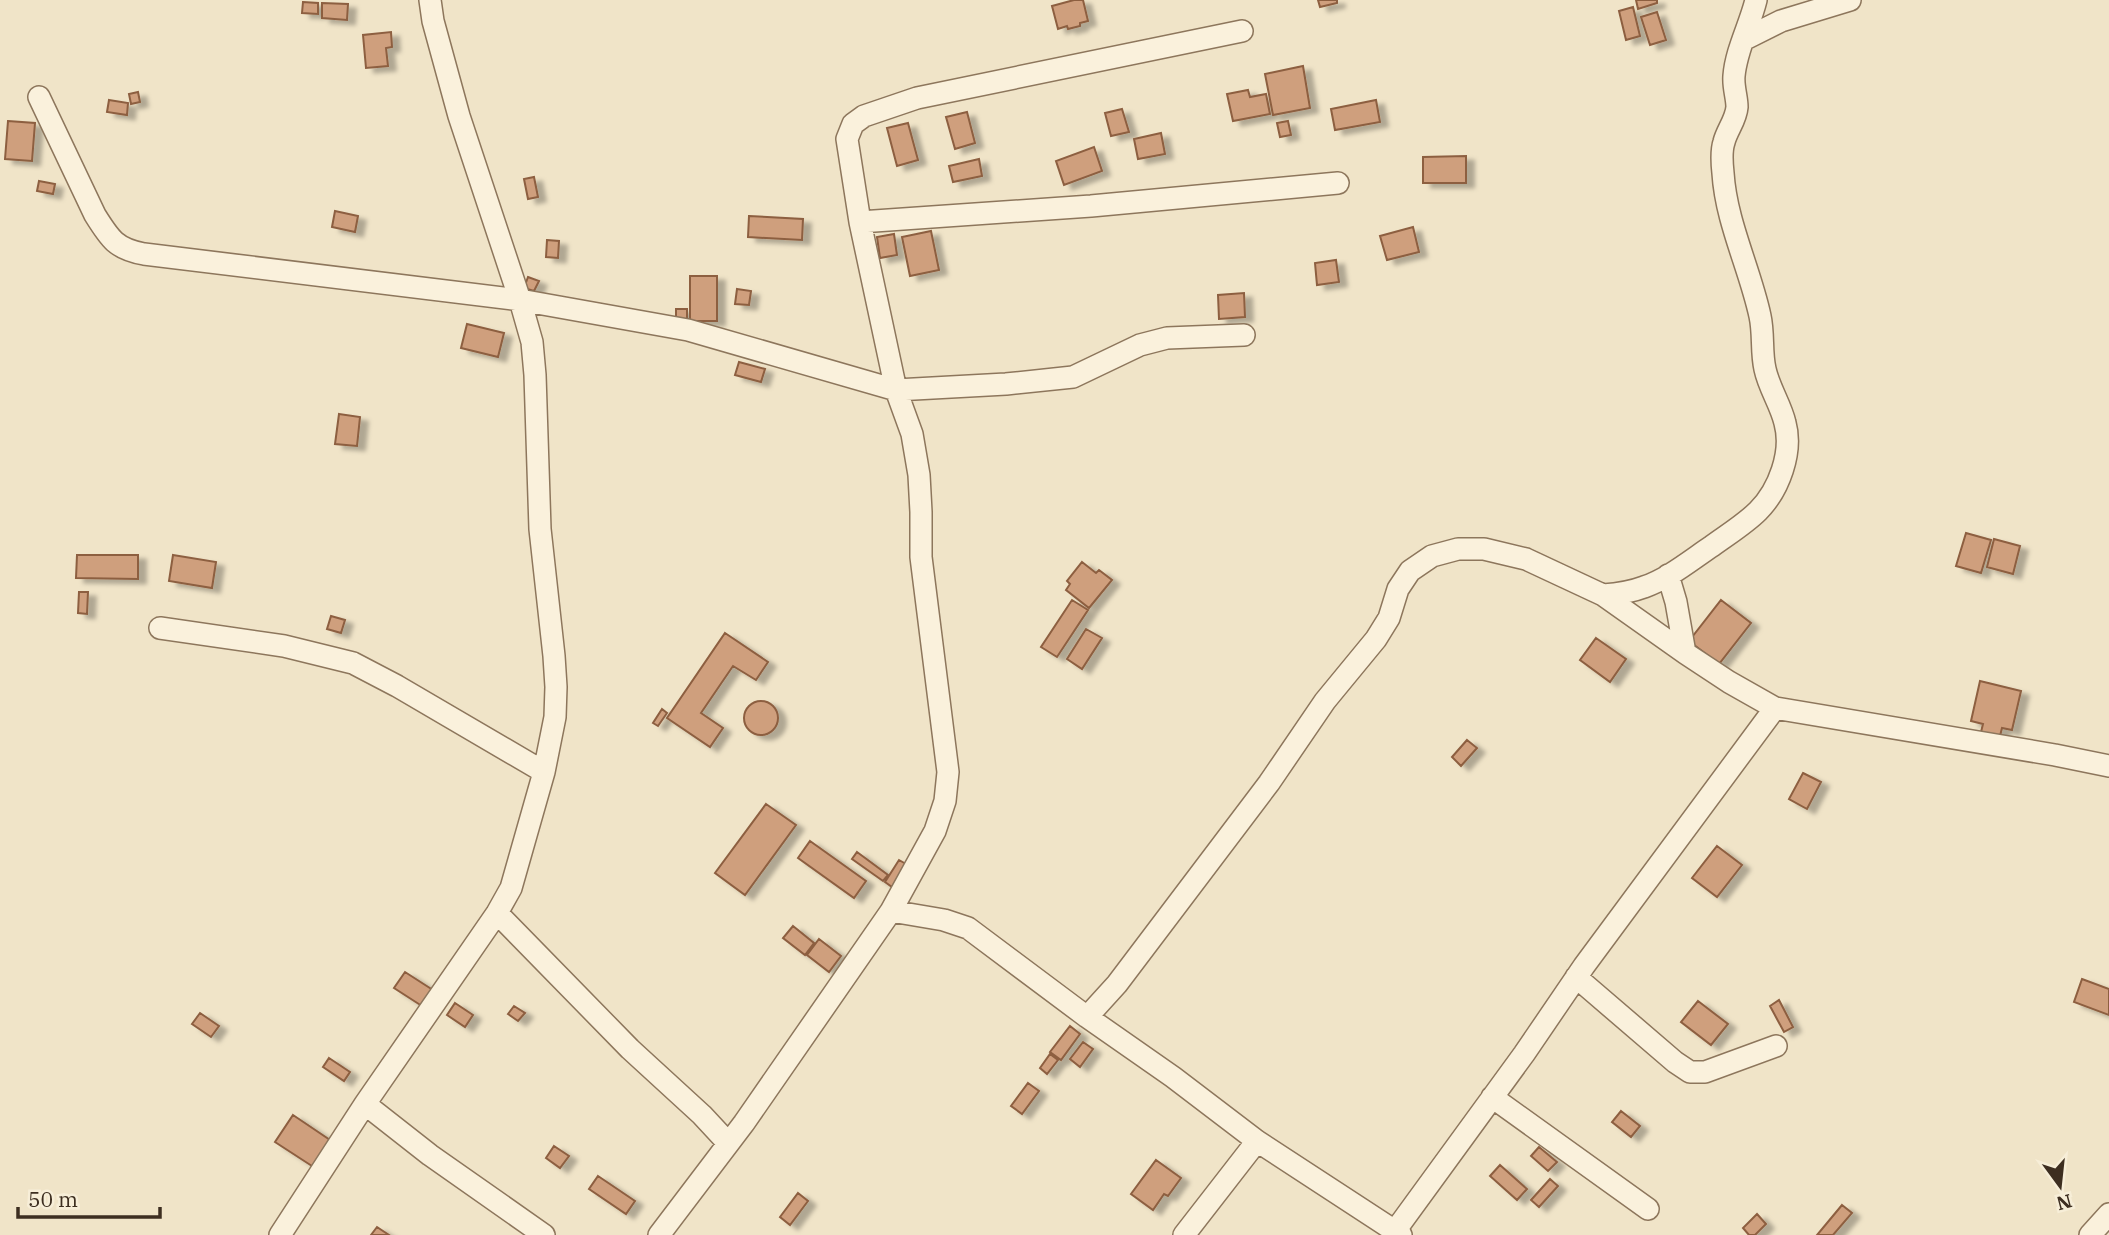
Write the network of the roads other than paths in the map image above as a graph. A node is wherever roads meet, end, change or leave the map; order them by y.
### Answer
1 (430, 0) edge
2 (1756, 0) edge
3 (1850, 0) edge
4 (1242, 31) dead end
5 (1743, 40) junction
6 (39, 97) dead end
7 (1338, 183) dead end
8 (860, 222) junction
9 (520, 300) junction
10 (1244, 335) dead end
11 (896, 390) junction
12 (1668, 575) junction
13 (1603, 595) junction
14 (160, 628) dead end
15 (1685, 653) junction
16 (1775, 708) junction
17 (2109, 766) edge
18 (544, 772) junction
19 (891, 911) junction
20 (497, 913) junction
21 (1576, 977) junction
22 (1087, 1017) junction
23 (1776, 1046) dead end
24 (1492, 1097) junction
25 (365, 1104) junction
26 (1257, 1140) junction
27 (728, 1143) junction
28 (1648, 1209) dead end
29 (2109, 1214) edge
30 (1398, 1233) edge
31 (281, 1235) edge
32 (544, 1235) edge
33 (659, 1235) edge
34 (1184, 1235) edge
35 (2090, 1235) edge

1 - 9 street
2 - 5 street
3 - 5 street
4 - 8 street
5 - 12 street
6 - 9 street
7 - 8 street
8 - 11 street
9 - 11 street
9 - 18 street
10 - 11 street
11 - 19 street
12 - 13 street
12 - 15 street
13 - 15 street
13 - 22 street
14 - 18 street
15 - 16 street
16 - 17 street
16 - 21 street
18 - 20 street
19 - 22 street
19 - 27 street
20 - 25 street
20 - 27 street
21 - 23 street
21 - 24 street
22 - 26 street
24 - 28 street
24 - 30 street
25 - 31 street
25 - 32 street
26 - 30 street
26 - 34 street
27 - 33 street
29 - 35 street

